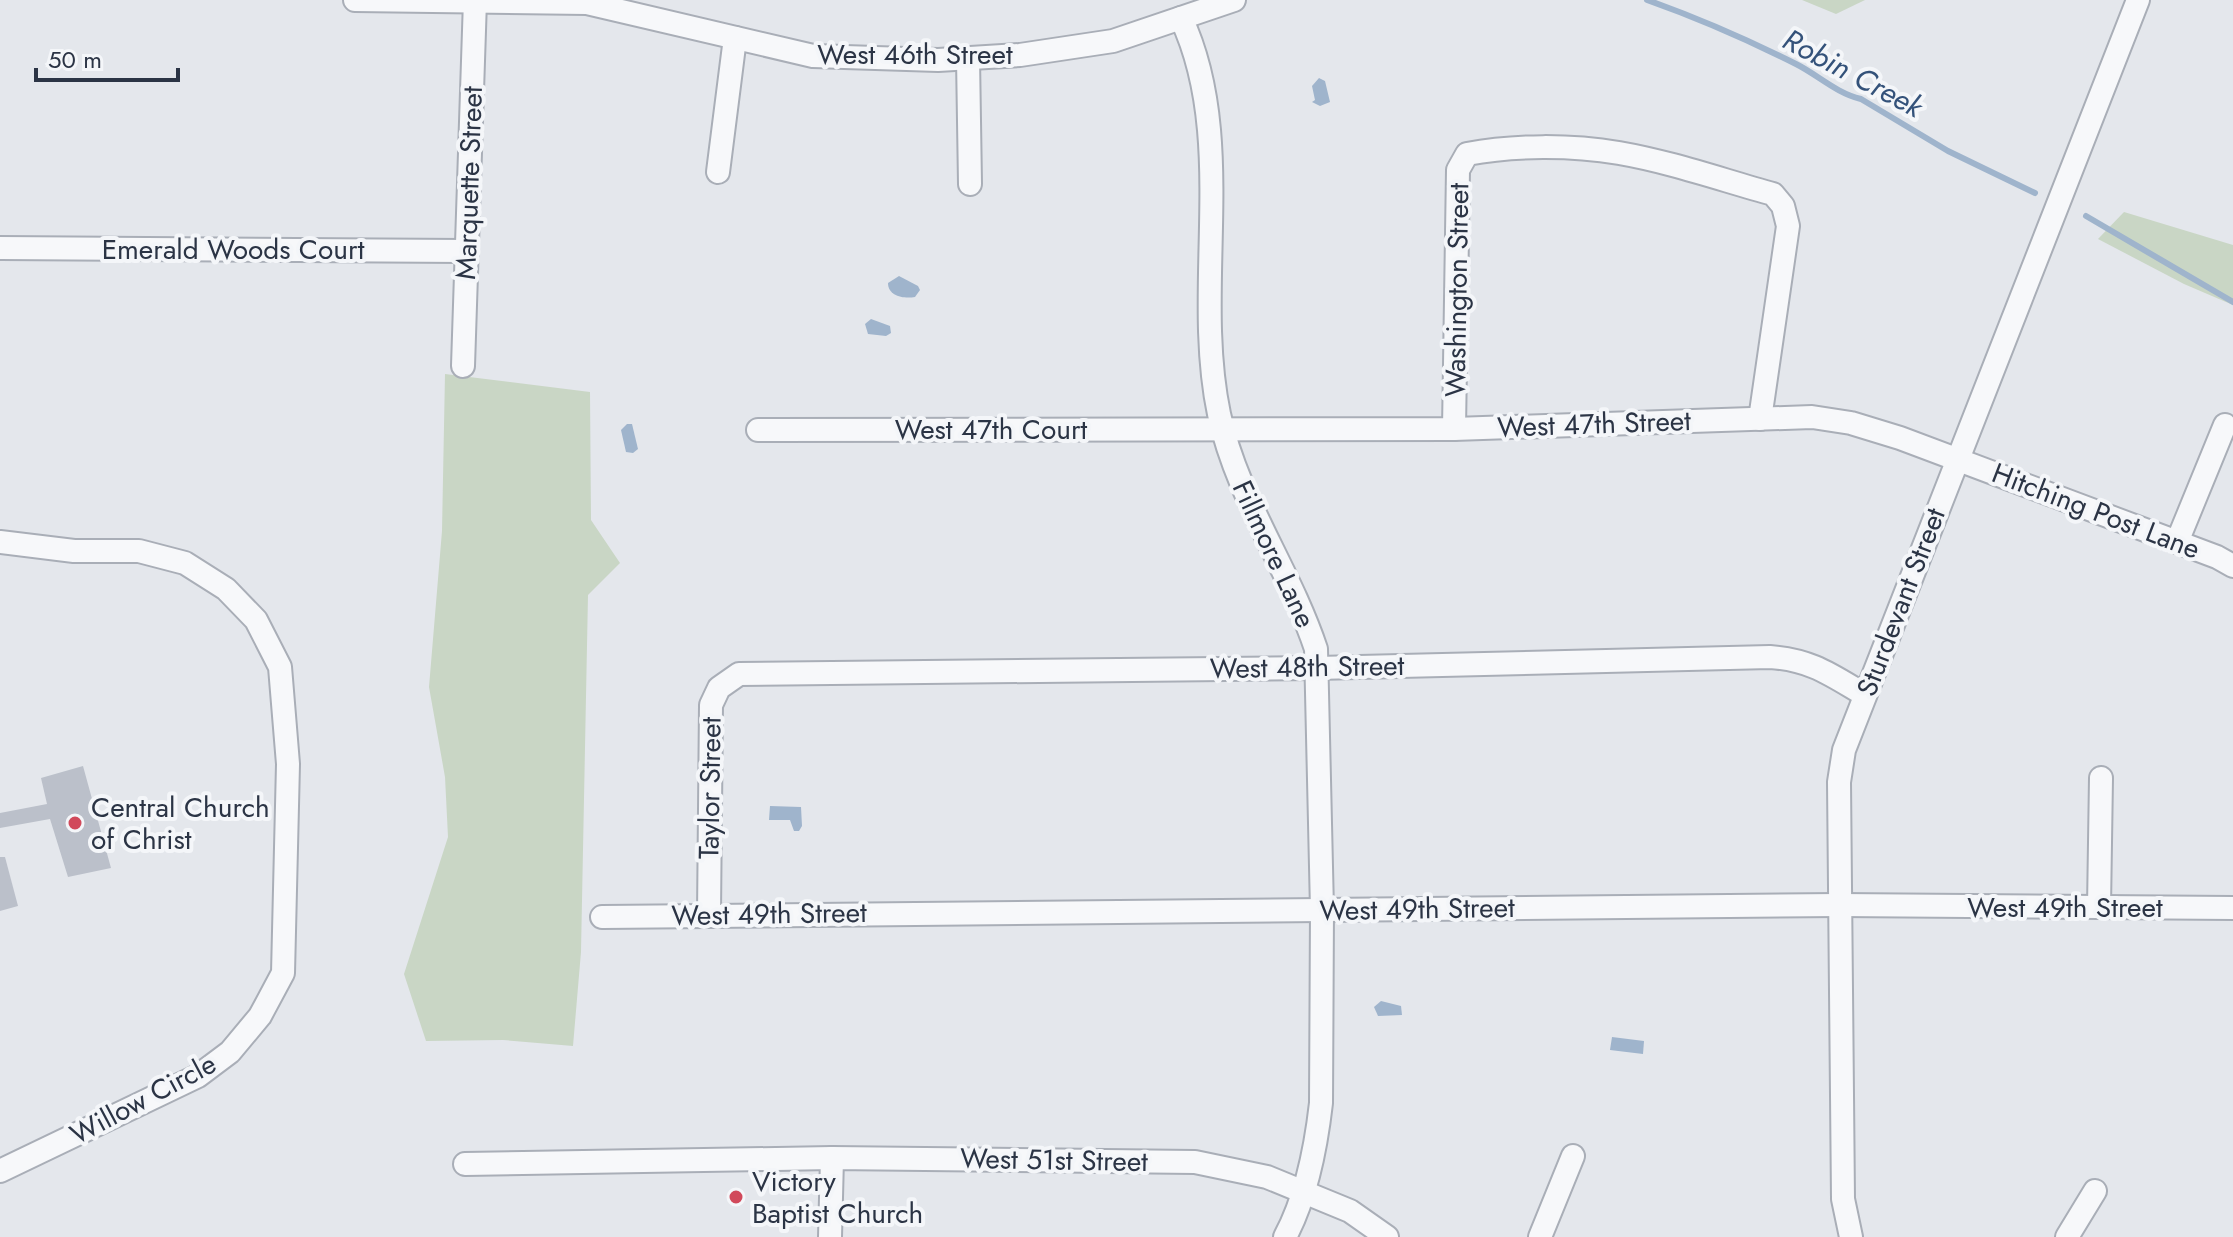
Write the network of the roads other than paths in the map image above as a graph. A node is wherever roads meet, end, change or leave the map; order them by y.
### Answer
1 (355, 0) edge
2 (475, 0) edge
3 (1234, 0) edge
4 (2138, 0) edge
5 (1181, 18) junction
6 (735, 38) junction
7 (968, 58) junction
8 (718, 172) dead end
9 (970, 184) dead end
10 (0, 248) edge
11 (466, 251) junction
12 (463, 366) dead end
13 (1760, 419) junction
14 (2225, 425) dead end
15 (1224, 429) junction
16 (1454, 429) junction
17 (758, 430) dead end
18 (1957, 459) junction
19 (0, 542) edge
20 (2177, 542) junction
21 (2233, 566) edge
22 (1317, 668) junction
23 (739, 674) joint
24 (1865, 695) junction
25 (2101, 778) dead end
26 (1839, 905) junction
27 (2099, 907) junction
28 (2233, 908) edge
29 (1322, 910) junction
30 (709, 914) junction
31 (602, 917) dead end
32 (1573, 1156) dead end
33 (832, 1158) junction
34 (465, 1164) dead end
35 (0, 1171) edge
36 (2095, 1191) dead end
37 (1302, 1192) junction
38 (830, 1237) edge
39 (1285, 1237) edge
40 (1387, 1237) edge
41 (1540, 1237) edge
42 (1851, 1237) edge
43 (2067, 1237) edge

1 - 2 street, West 46th Street
2 - 6 street, West 46th Street
2 - 11 street, Marquette Street
3 - 5 street, West 46th Street
4 - 18 street, Sturdevant Street
5 - 7 street, West 46th Street
5 - 15 street, Fillmore Lane
6 - 7 street, West 46th Street
6 - 8 street
7 - 9 street
10 - 11 street, Emerald Woods Court
11 - 12 street, Marquette Street
13 - 16 street, West 47th Street
13 - 16 street, Washington Street
13 - 18 street, West 47th Street
14 - 20 street
15 - 16 street, West 47th Street
15 - 17 street, West 47th Court
15 - 22 street, Fillmore Lane
18 - 20 street, Hitching Post Lane
18 - 24 street, Sturdevant Street
19 - 35 street, Willow Circle
20 - 21 street, Hitching Post Lane
22 - 23 street, West 48th Street
22 - 24 street, West 48th Street
22 - 29 street, Fillmore Lane
23 - 30 street, Taylor Street
24 - 26 street, Sturdevant Street
25 - 27 street
26 - 27 street, West 49th Street
26 - 29 street, West 49th Street
26 - 42 street, Sturdevant Street
27 - 28 street, West 49th Street
29 - 30 street, West 49th Street
29 - 37 street, Fillmore Lane
30 - 31 street, West 49th Street
32 - 41 street
33 - 34 street, West 51st Street
33 - 37 street, West 51st Street
33 - 38 street
36 - 43 street
37 - 39 street, Fillmore Lane
37 - 40 street, West 51st Street

